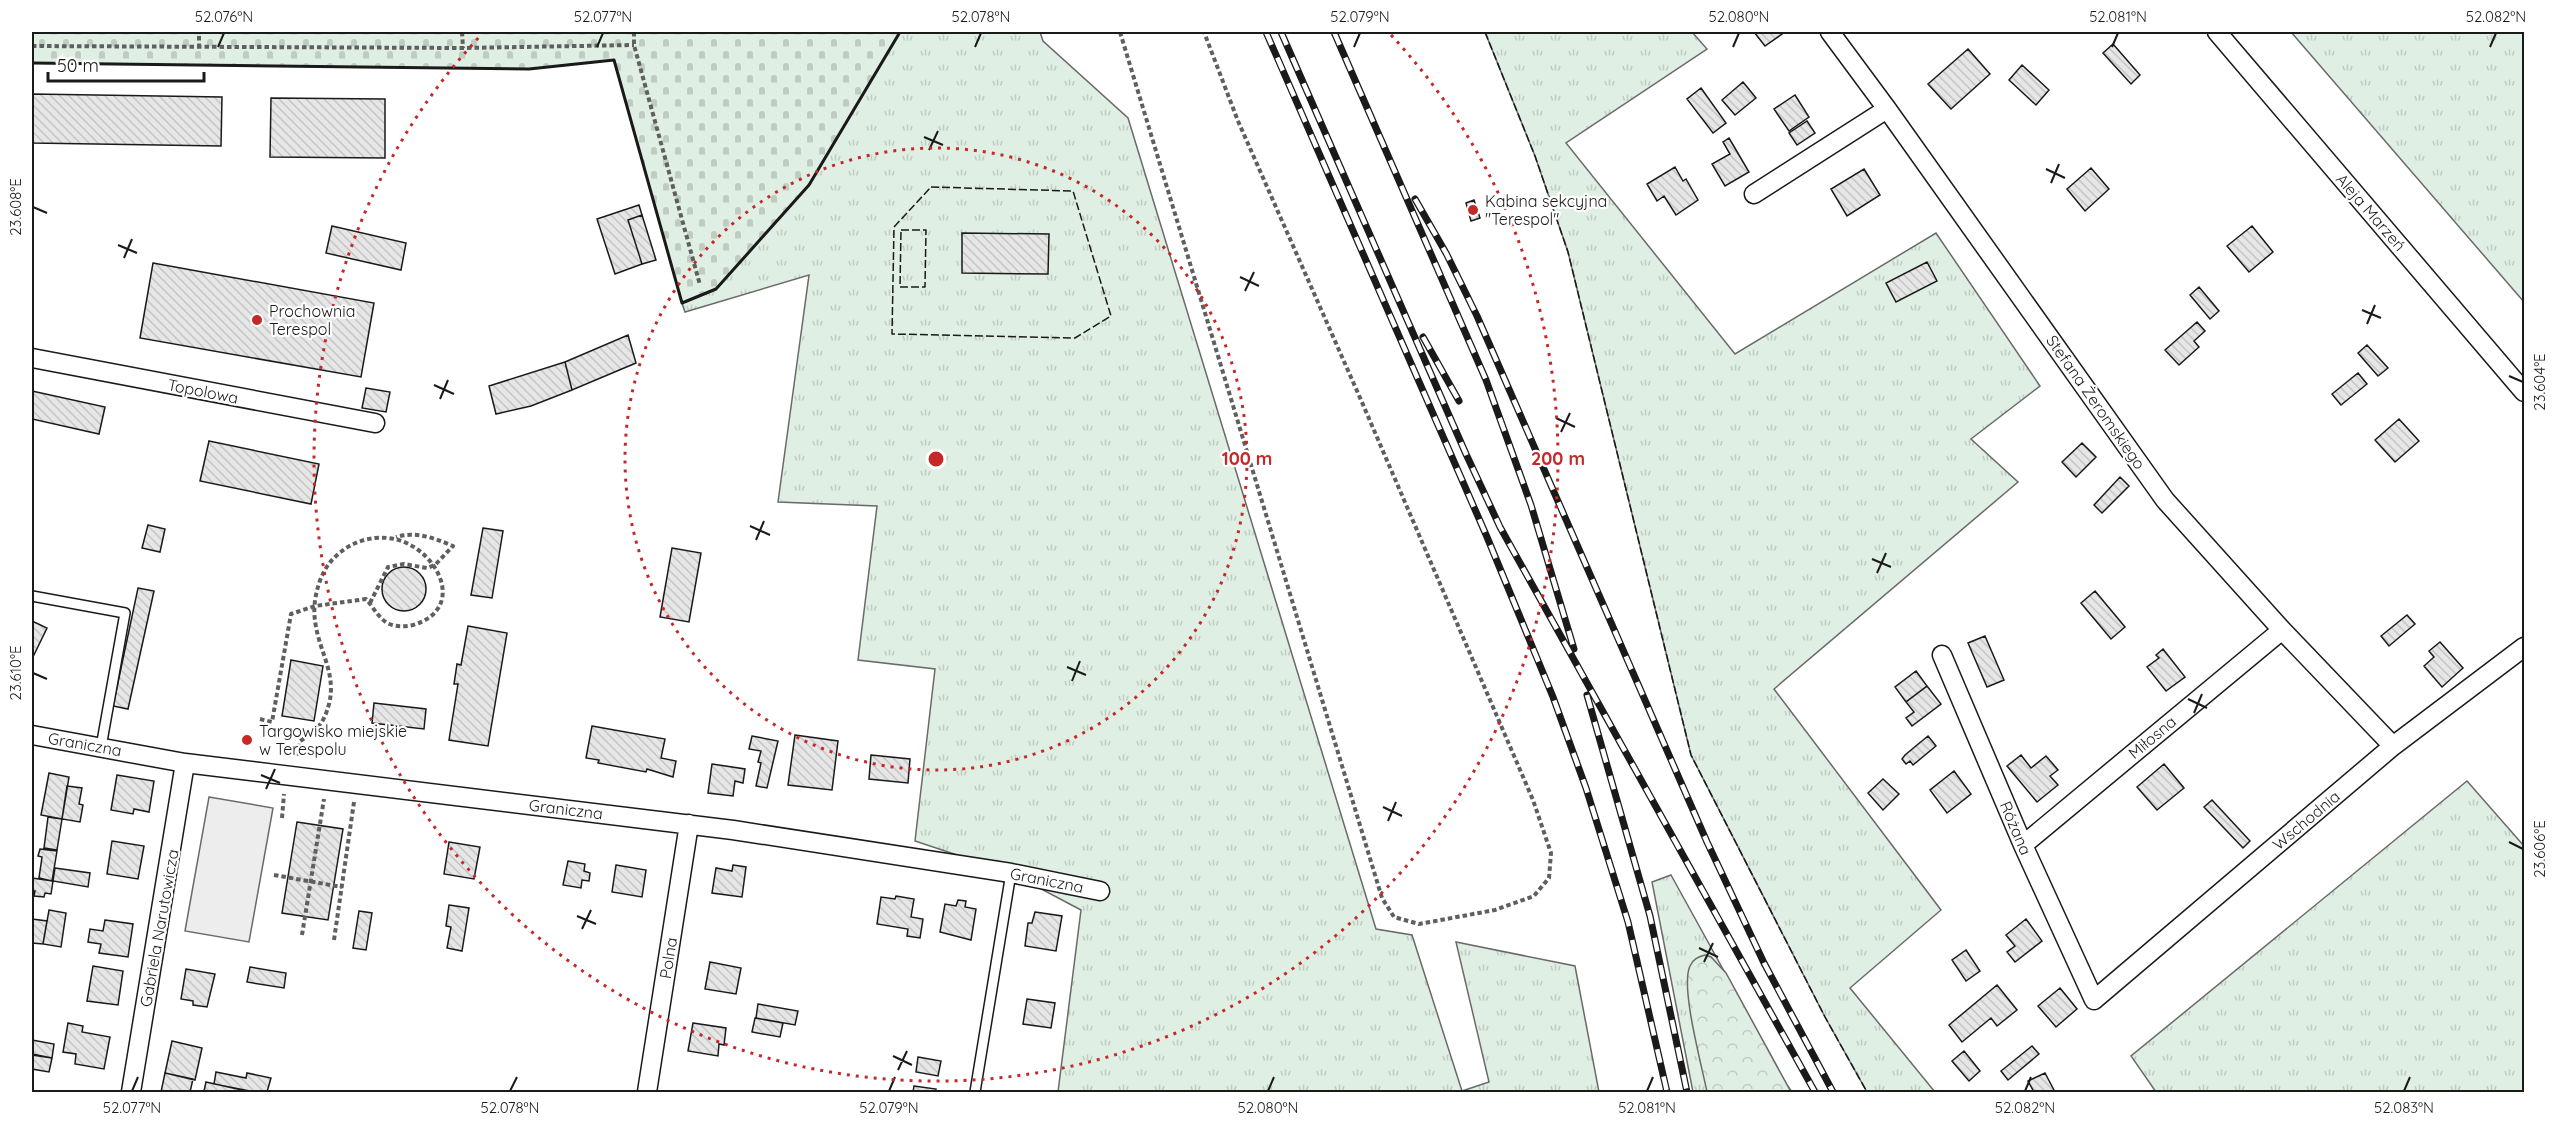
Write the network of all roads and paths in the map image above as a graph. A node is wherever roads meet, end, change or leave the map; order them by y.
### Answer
1 (199, 32) edge
2 (462, 32) edge
3 (634, 32) edge
4 (1120, 32) edge
5 (1204, 32) edge
6 (1830, 32) edge
7 (2217, 32) edge
8 (634, 45) junction
9 (32, 46) edge
10 (199, 48) junction
11 (464, 48) junction
12 (1887, 109) junction
13 (1754, 194) dead end
14 (700, 285) dead end
15 (32, 358) edge
16 (2524, 392) edge
17 (375, 423) dead end
18 (392, 538) junction
19 (435, 565) junction
20 (32, 596) edge
21 (370, 604) junction
22 (315, 606) junction
23 (2282, 630) junction
24 (2524, 647) edge
25 (1942, 655) dead end
26 (260, 719) dead end
27 (32, 735) edge
28 (101, 747) junction
29 (2393, 747) junction
30 (185, 763) junction
31 (297, 763) dead end
32 (327, 780) junction
33 (285, 787) dead end
34 (355, 797) dead end
35 (282, 818) dead end
36 (689, 824) junction
37 (2023, 844) junction
38 (1011, 873) junction
39 (274, 876) dead end
40 (311, 881) junction
41 (342, 887) junction
42 (1100, 891) dead end
43 (302, 935) dead end
44 (334, 940) dead end
45 (2094, 1000) joint
46 (131, 1092) edge
47 (647, 1092) edge
48 (975, 1092) edge

1 - 10 path
2 - 11 path
3 - 8 path
4 - 5 path
6 - 12 street, Stefana Żeromskiego
7 - 16 street, Aleja Marzeń
8 - 11 path
8 - 14 path
9 - 10 path
10 - 11 path
12 - 13 street
12 - 23 street, Stefana Żeromskiego
15 - 17 street, Topolowa
18 - 19 path
18 - 19 path
18 - 22 path
19 - 21 path
19 - 21 path
20 - 28 lane
21 - 22 path
22 - 26 path
22 - 31 path
23 - 29 street, Stefana Żeromskiego
23 - 37 street, Miłosna
24 - 29 street, Wschodnia
25 - 37 street, Różana
27 - 28 street, Graniczna
28 - 30 street, Graniczna
29 - 45 street, Wschodnia
30 - 32 street, Graniczna
30 - 46 street, Gabriela Narutowicza
32 - 36 street, Graniczna
32 - 40 path
33 - 35 path
34 - 41 path
36 - 38 street, Graniczna
36 - 47 street, Polna
37 - 45 street, Różana
38 - 42 street, Graniczna
38 - 48 lane
39 - 40 path
40 - 41 path
40 - 43 path
41 - 44 path

